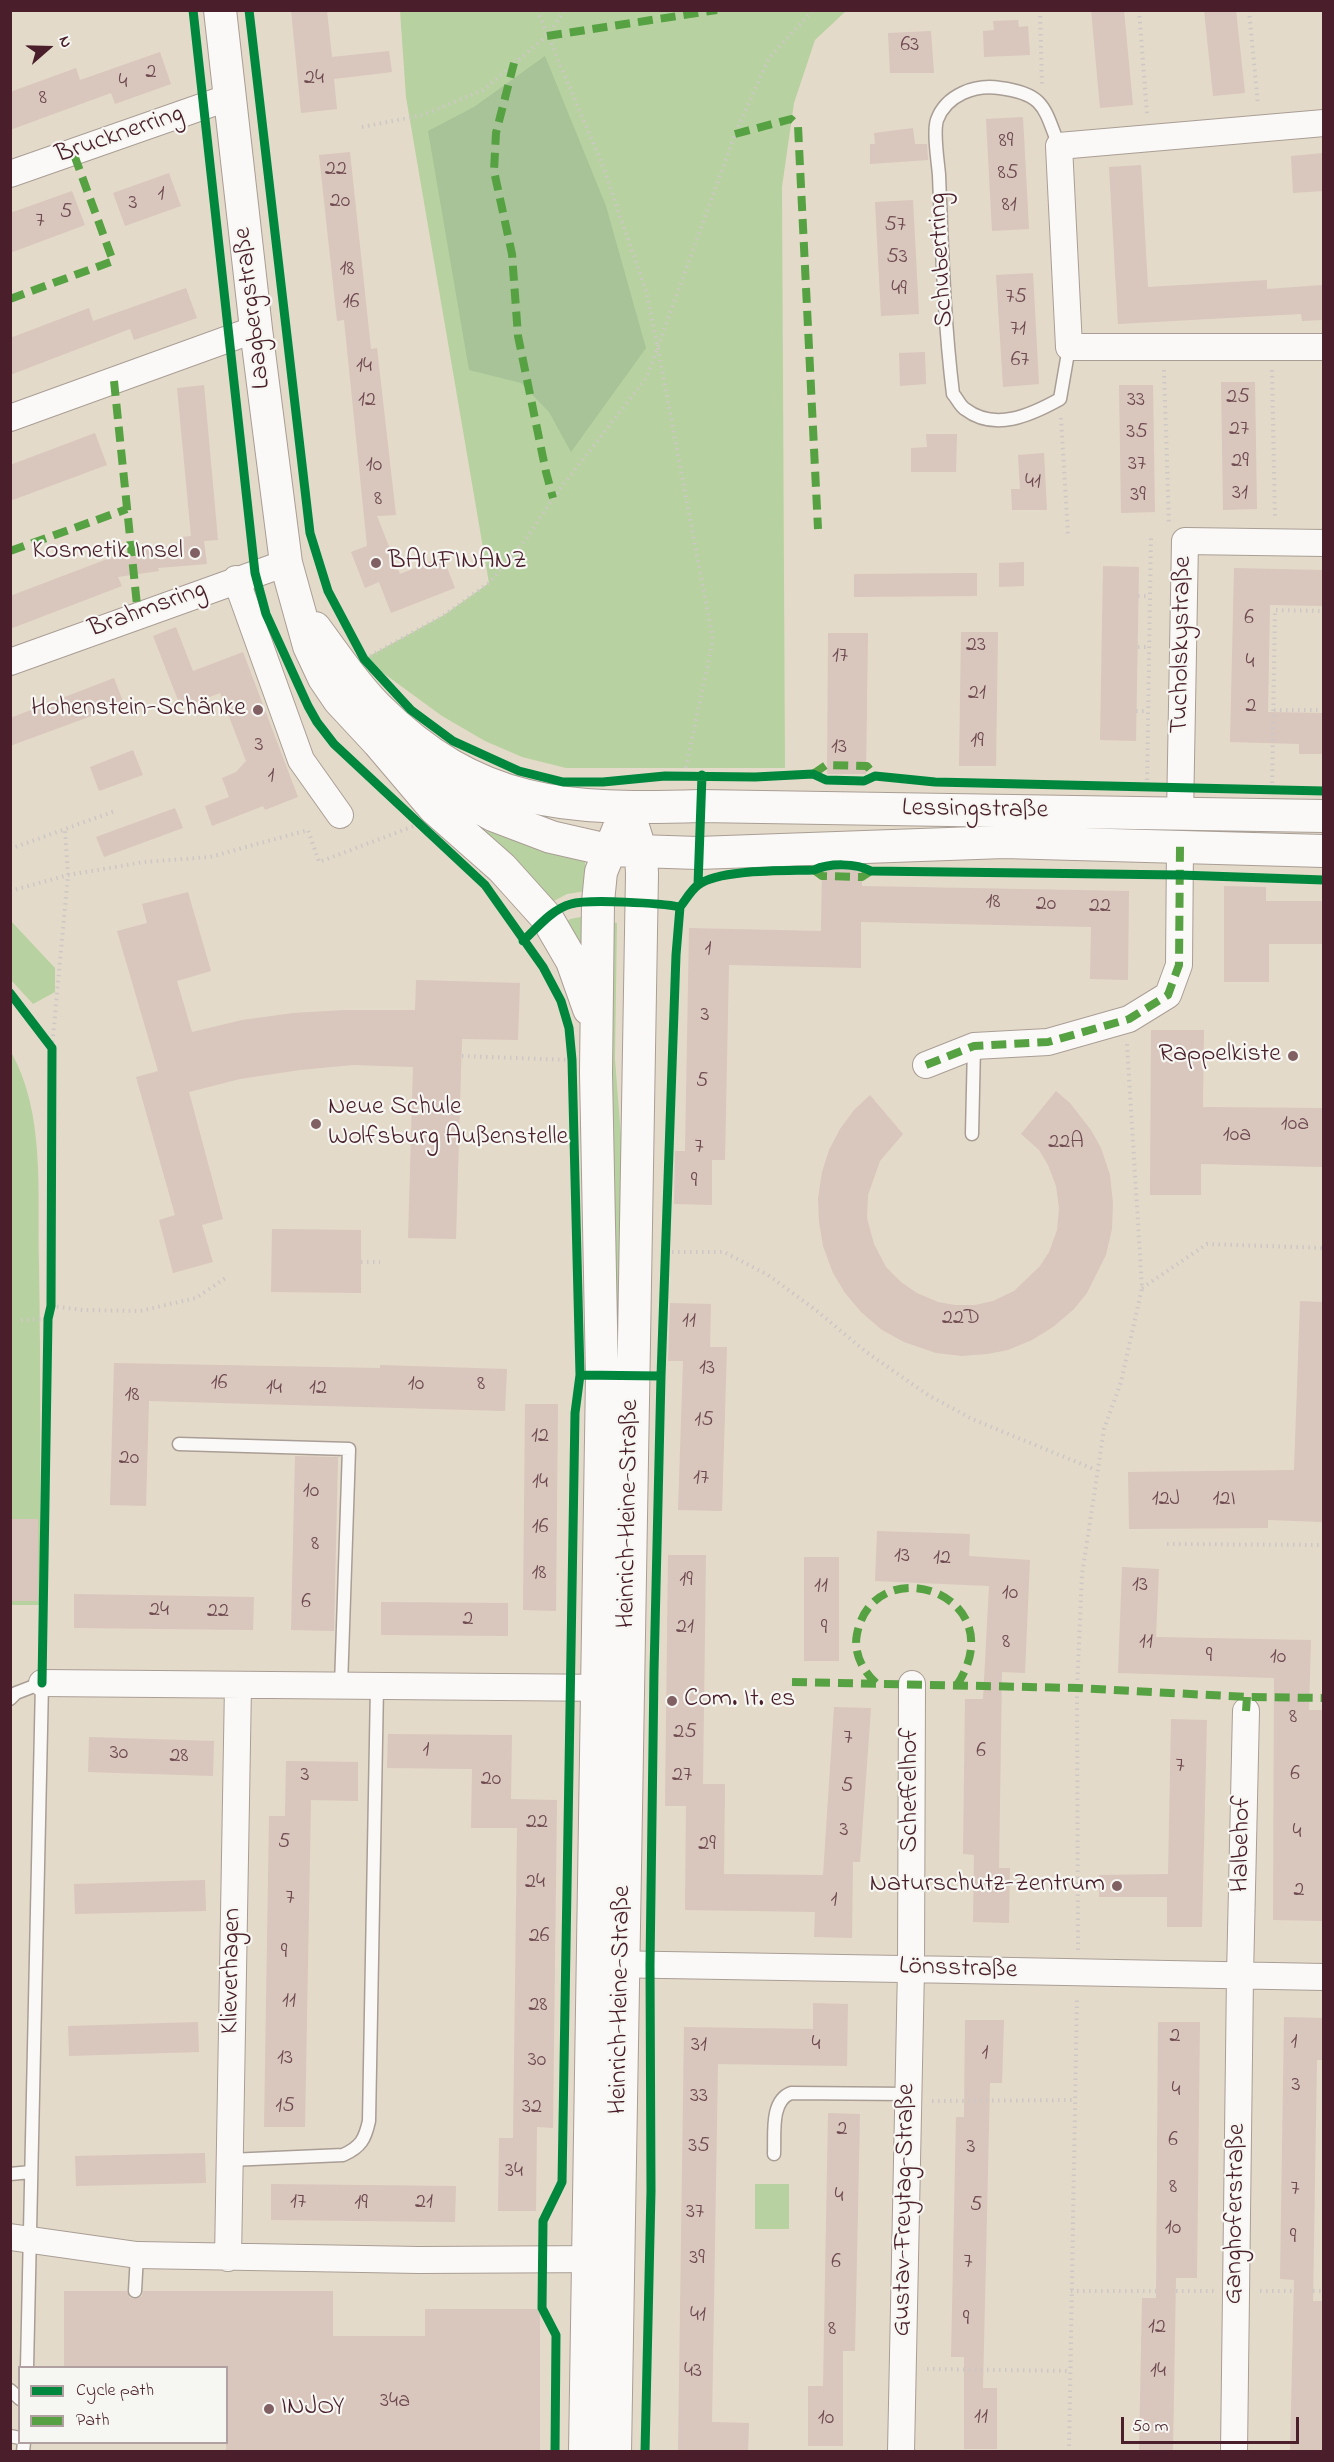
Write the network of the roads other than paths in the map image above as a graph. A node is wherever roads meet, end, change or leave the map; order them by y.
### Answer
1 (220, 10) edge
2 (230, 97) junction
3 (1323, 123) edge
4 (1059, 146) junction
5 (10, 174) edge
6 (256, 329) junction
7 (1069, 347) junction
8 (1323, 347) edge
9 (10, 418) edge
10 (1323, 543) edge
11 (286, 563) junction
12 (236, 579) junction
13 (297, 603) junction
14 (10, 662) edge
15 (378, 742) junction
16 (627, 808) junction
17 (340, 815) dead end
18 (1323, 816) edge
19 (422, 820) joint
20 (1180, 830) junction
21 (608, 850) junction
22 (1323, 851) edge
23 (642, 852) junction
24 (583, 1041) junction
25 (974, 1046) junction
26 (926, 1065) dead end
27 (972, 1134) dead end
28 (179, 1444) dead end
29 (42, 1683) junction
30 (912, 1684) dead end
31 (238, 1685) junction
32 (341, 1686) junction
33 (376, 1686) junction
34 (612, 1688) junction
35 (10, 1699) edge
36 (1246, 1711) dead end
37 (608, 1965) junction
38 (911, 1968) junction
39 (1240, 1976) junction
40 (1323, 1977) edge
41 (909, 2098) junction
42 (774, 2154) dead end
43 (229, 2160) junction
44 (31, 2172) junction
45 (10, 2174) edge
46 (20, 2238) edge
47 (137, 2255) junction
48 (228, 2258) junction
49 (603, 2259) junction
50 (135, 2291) dead end
51 (27, 2366) edge
52 (585, 2451) edge
53 (615, 2451) edge
54 (901, 2451) edge
55 (1234, 2451) edge

1 - 2 street, Laagbergstraße
2 - 5 street, Brucknerring
2 - 6 street, Laagbergstraße
3 - 4 street
4 - 7 street
4 - 7 lane, Schubertring
6 - 9 street
6 - 11 street, Laagbergstraße
7 - 8 street
10 - 20 street, Tucholskystraße
11 - 12 street, Brahmsring
11 - 13 street, Laagbergstraße
12 - 14 street, Brahmsring
12 - 17 street
13 - 15 street, Laagbergstraße
13 - 16 street, Laagbergstraße
15 - 19 street, Laagbergstraße
15 - 21 street, Laagbergstraße
16 - 20 street, Lessingstraße
16 - 21 street, Heinrich-Heine-Straße
16 - 23 street, Heinrich-Heine-Straße
18 - 20 street, Lessingstraße
19 - 24 street, Heinrich-Heine-Straße
20 - 22 street, Lessingstraße
20 - 23 street, Lessingstraße
20 - 25 street
21 - 23 street, Laagbergstraße
21 - 24 street, Heinrich-Heine-Straße
23 - 34 street, Heinrich-Heine-Straße
24 - 34 street, Heinrich-Heine-Straße
25 - 26 street
25 - 27 lane
28 - 32 lane
29 - 31 street
29 - 35 lane
29 - 44 lane
30 - 38 street, Scheffelhof
31 - 32 street
31 - 43 street, Klieverhagen
32 - 33 street
33 - 34 street
33 - 43 lane
34 - 37 street, Heinrich-Heine-Straße
36 - 39 street, Halbehof
37 - 38 street, Lönsstraße
37 - 49 street, Heinrich-Heine-Straße
38 - 39 street, Lönsstraße
38 - 41 street, Gustav-Freytag-Straße
39 - 40 street, Lönsstraße
39 - 55 street, Ganghoferstraße
41 - 42 lane
41 - 54 street, Gustav-Freytag-Straße
43 - 48 street, Klieverhagen
44 - 45 lane
44 - 46 lane
46 - 47 street
46 - 51 lane
47 - 48 street
47 - 50 lane
48 - 49 street
49 - 52 street, Heinrich-Heine-Straße
49 - 53 street, Heinrich-Heine-Straße

